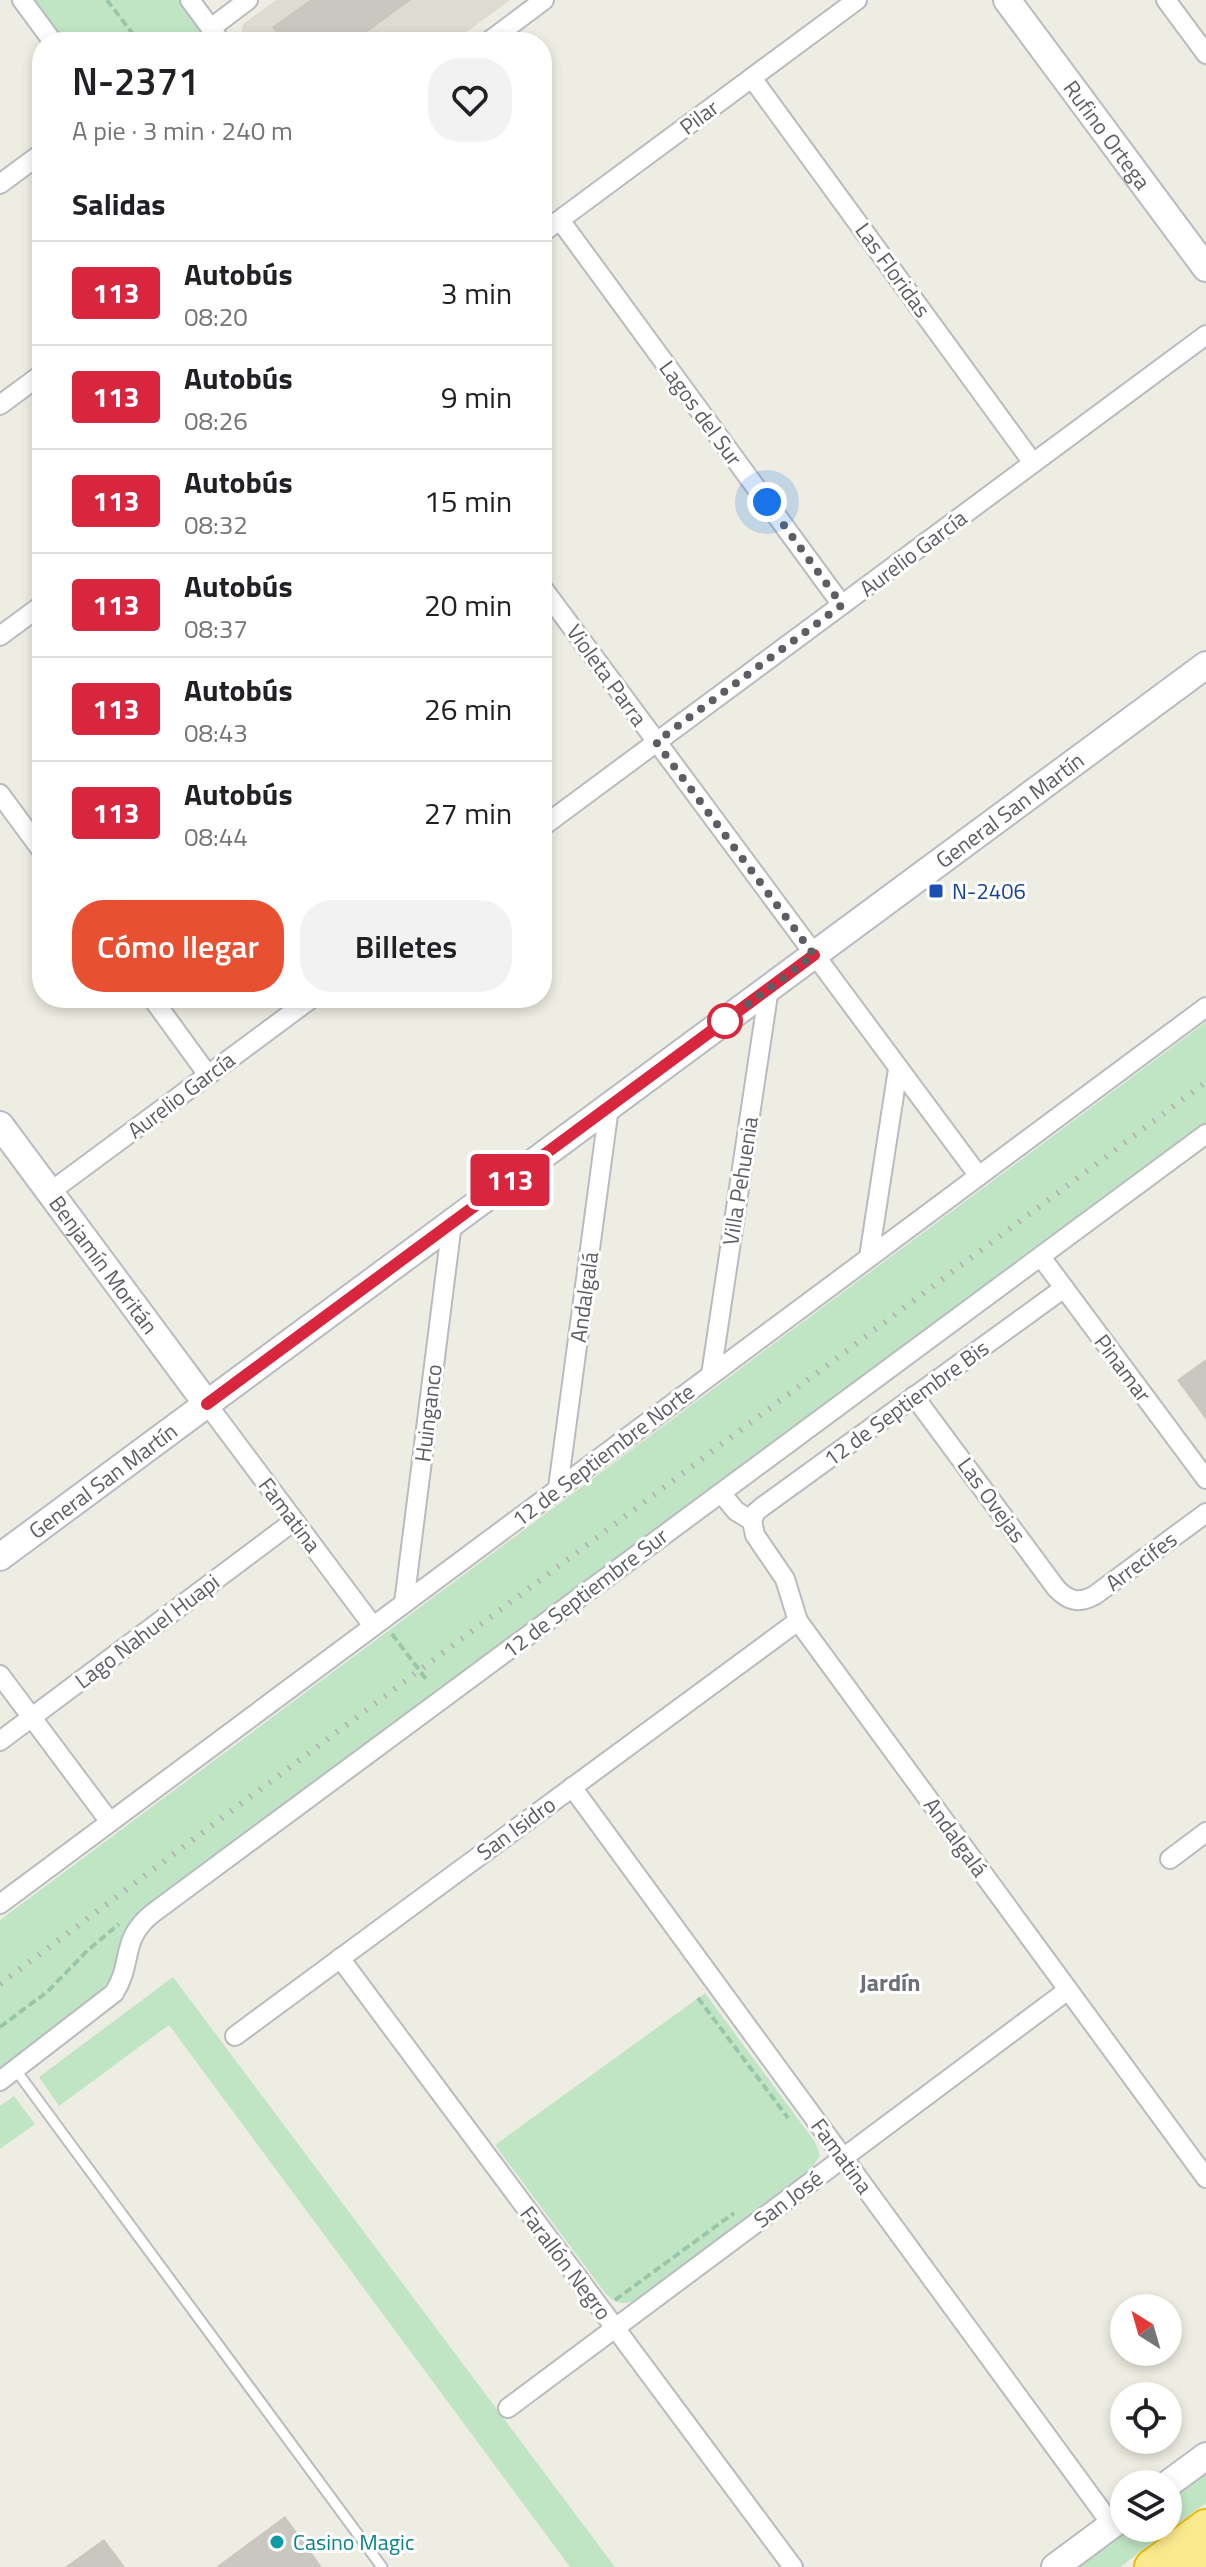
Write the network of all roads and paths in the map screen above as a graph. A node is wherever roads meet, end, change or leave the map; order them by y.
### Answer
1 (22, 0) edge
2 (107, 0) edge
3 (190, 0) edge
4 (248, 0) edge
5 (544, 0) edge
6 (857, 0) edge
7 (1007, 0) edge
8 (1166, 0) edge
9 (46, 32) edge
10 (131, 32) edge
11 (214, 32) edge
12 (219, 32) edge
13 (501, 32) edge
14 (1206, 54) edge
15 (752, 78) junction
16 (32, 160) edge
17 (0, 184) edge
18 (560, 220) junction
19 (552, 226) edge
20 (1206, 268) edge
21 (1206, 335) edge
22 (32, 381) edge
23 (0, 405) edge
24 (1033, 463) junction
25 (552, 601) edge
26 (842, 605) junction
27 (32, 612) edge
28 (0, 636) edge
29 (1206, 665) edge
30 (656, 742) junction
31 (0, 794) edge
32 (552, 820) edge
33 (32, 837) edge
34 (814, 955) junction
35 (769, 988) junction
36 (1206, 1007) edge
37 (159, 1008) edge
38 (298, 1008) edge
39 (898, 1069) junction
40 (208, 1075) junction
41 (609, 1107) junction
42 (0, 1125) edge
43 (1206, 1134) edge
44 (978, 1175) junction
45 (50, 1192) junction
46 (452, 1223) junction
47 (869, 1257) junction
48 (1041, 1257) junction
49 (1064, 1288) junction
50 (711, 1375) junction
51 (914, 1396) junction
52 (207, 1404) junction
53 (1206, 1479) edge
54 (558, 1488) junction
55 (721, 1493) junction
56 (1206, 1513) edge
57 (294, 1521) junction
58 (752, 1521) junction
59 (0, 1557) edge
60 (1072, 1601) joint
61 (404, 1603) junction
62 (798, 1621) junction
63 (373, 1626) junction
64 (0, 1675) edge
65 (426, 1679) dead end
66 (32, 1717) junction
67 (0, 1741) edge
68 (572, 1787) junction
69 (110, 1822) junction
70 (1206, 1832) edge
71 (1170, 1859) dead end
72 (0, 1904) edge
73 (340, 1958) junction
74 (1068, 1990) junction
75 (698, 1998) dead end
76 (235, 2036) dead end
77 (7, 2075) edge
78 (788, 2118) dead end
79 (843, 2158) junction
80 (1206, 2178) edge
81 (741, 2208) dead end
82 (613, 2301) dead end
83 (615, 2328) junction
84 (508, 2408) dead end
85 (1206, 2456) edge
86 (1182, 2474) edge
87 (1110, 2510) edge
88 (1110, 2527) edge
89 (1206, 2527) edge
90 (1206, 2559) edge
91 (382, 2567) edge
92 (793, 2567) edge
93 (1055, 2567) edge
94 (1152, 2567) edge
95 (1195, 2567) edge

1 - 9 street
2 - 10 path
3 - 11 street
4 - 12 street
5 - 13 street
6 - 15 street, Pilar
7 - 20 main road, Rufino Ortega
8 - 14 street
15 - 18 street, Pilar
15 - 24 street, Las Floridas
16 - 17 street
18 - 19 street, Pilar
18 - 26 street, Lagos del Sur
21 - 24 street, Aurelio García
22 - 23 street
24 - 26 street, Aurelio García
25 - 30 street, Violeta Parra
26 - 30 street, Aurelio García
27 - 28 street
29 - 34 main road, General San Martín
30 - 32 street, Aurelio García
30 - 34 street, Violeta Parra
31 - 33 street
34 - 35 main road, General San Martín
34 - 39 street
35 - 41 main road, General San Martín
35 - 50 street, Villa Pehuenia
36 - 44 street, 12 de Septiembre Norte
37 - 40 street
38 - 40 street, Aurelio García
39 - 44 street
39 - 47 street
40 - 45 street, Aurelio García
41 - 46 main road, General San Martín
41 - 54 street, Andalgalá
42 - 45 main road, Benjamín Moritán
43 - 48 street, 12 de Septiembre Sur
44 - 47 street, 12 de Septiembre Norte
45 - 52 main road, Benjamín Moritán
46 - 52 main road, General San Martín
46 - 61 street, Huinganco
47 - 50 street, 12 de Septiembre Norte
48 - 49 street, Pinamar
48 - 55 street, 12 de Septiembre Sur
49 - 51 street, 12 de Septiembre Bis
49 - 53 street, Pinamar
50 - 54 street, 12 de Septiembre Norte
51 - 58 street, 12 de Septiembre Bis
51 - 60 street, Las Ovejas
52 - 57 street, Famatina
52 - 59 main road, General San Martín
54 - 61 street, 12 de Septiembre Norte
55 - 58 street, Andalgalá
55 - 77 street, 12 de Septiembre Sur
56 - 60 street, Arrecifes
57 - 63 street, Famatina
57 - 66 street, Lago Nahuel Huapi
58 - 62 street, Andalgalá
61 - 63 street, 12 de Septiembre Norte
62 - 68 street, San Isidro
62 - 74 street, Andalgalá
63 - 65 path
63 - 69 street, 12 de Septiembre Norte
64 - 66 street
66 - 67 street, Lago Nahuel Huapi
66 - 69 street
68 - 73 street, San Isidro
68 - 79 street, Famatina
69 - 72 street, 12 de Septiembre Norte
70 - 71 street
73 - 76 street, San Isidro
73 - 83 street, Farallón Negro
74 - 79 street, San José
74 - 80 street, Andalgalá
75 - 78 path
77 - 91 lane
79 - 83 street, San José
79 - 87 street, Famatina
81 - 82 path
83 - 84 street, San José
83 - 92 street, Farallón Negro
85 - 86 main road
88 - 93 main road
89 - 94 highway
90 - 95 highway

